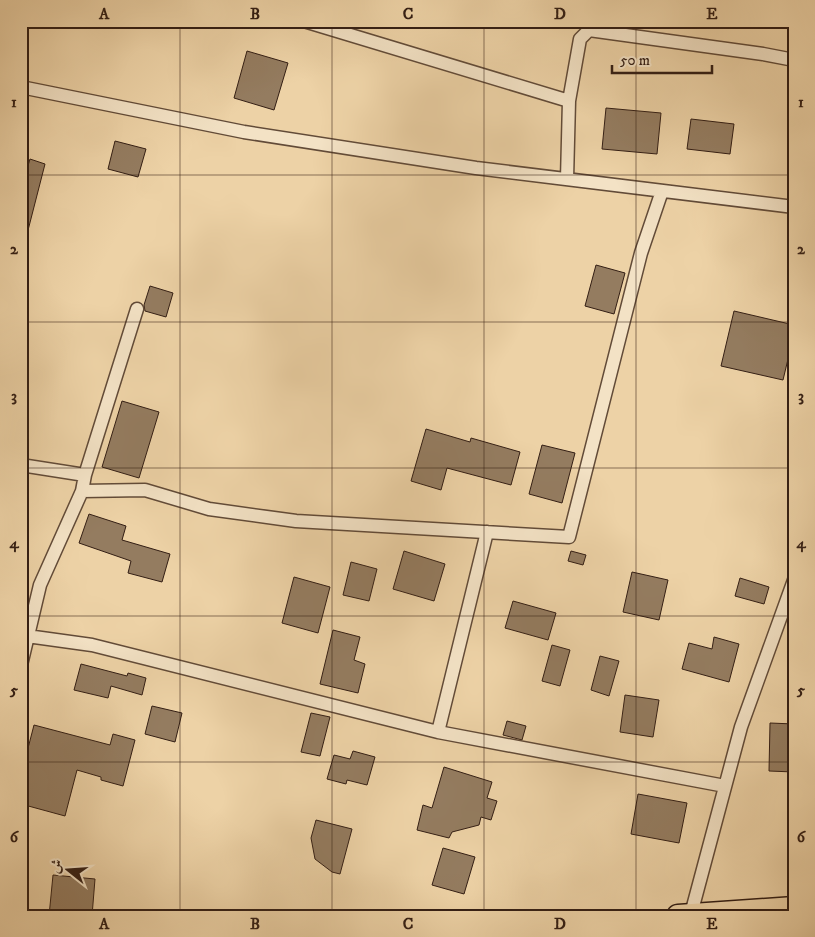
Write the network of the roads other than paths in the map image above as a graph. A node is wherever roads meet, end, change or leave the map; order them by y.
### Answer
1 (304, 21) edge
2 (794, 60) edge
3 (21, 87) edge
4 (569, 101) junction
5 (567, 179) junction
6 (662, 192) junction
7 (794, 207) edge
8 (137, 309) dead end
9 (21, 465) edge
10 (86, 475) junction
11 (82, 491) junction
12 (487, 532) junction
13 (794, 580) edge
14 (27, 636) junction
15 (21, 665) edge
16 (438, 732) junction
17 (725, 786) junction
18 (794, 908) edge
19 (684, 915) edge

1 - 4 street
2 - 4 street
3 - 5 street
4 - 5 street
5 - 6 street
6 - 7 street
6 - 12 street
8 - 10 street
9 - 10 street
10 - 11 street
11 - 12 street
11 - 14 street
12 - 16 street
13 - 17 street
14 - 15 street
14 - 16 street
16 - 17 street
17 - 19 street
18 - 19 highway

